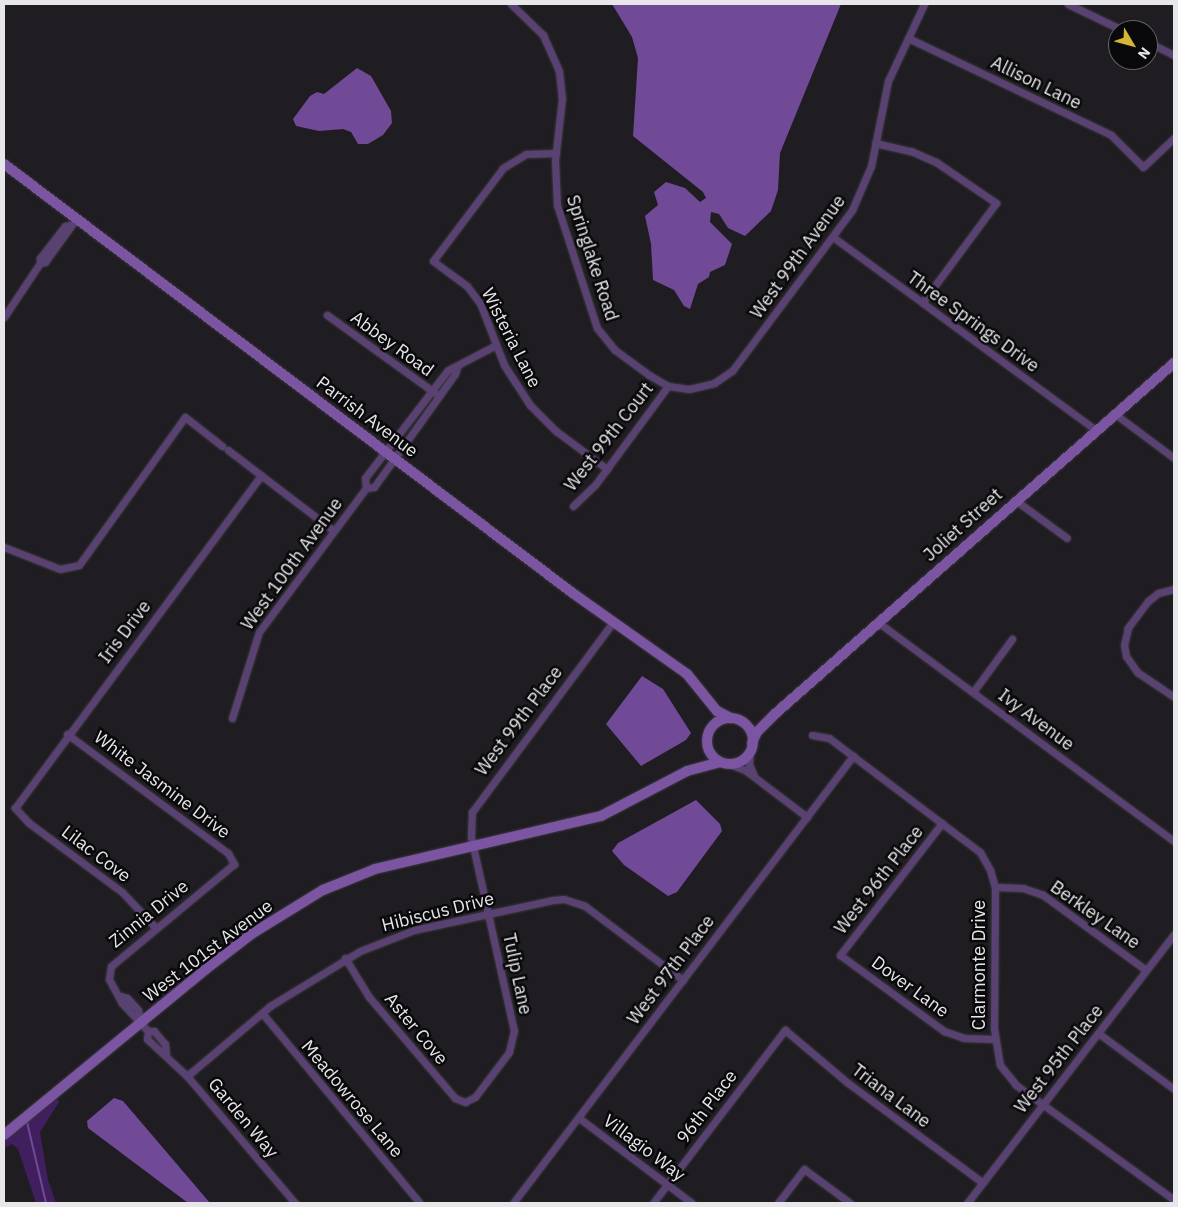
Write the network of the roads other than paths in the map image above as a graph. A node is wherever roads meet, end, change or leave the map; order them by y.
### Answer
1 (511, 4) edge
2 (924, 4) edge
3 (1068, 4) edge
4 (1108, 23) edge
5 (908, 38) junction
6 (1158, 47) edge
7 (1174, 55) edge
8 (1174, 138) edge
9 (875, 143) junction
10 (556, 153) junction
11 (4, 164) edge
12 (73, 222) junction
13 (833, 237) junction
14 (922, 303) junction
15 (327, 315) dead end
16 (4, 317) edge
17 (496, 345) junction
18 (1174, 363) edge
19 (458, 366) junction
20 (668, 386) junction
21 (432, 392) junction
22 (439, 397) junction
23 (1115, 414) junction
24 (1096, 430) junction
25 (390, 456) junction
26 (1174, 458) edge
27 (607, 469) junction
28 (261, 475) junction
29 (366, 488) junction
30 (1015, 500) junction
31 (573, 506) dead end
32 (334, 530) junction
33 (1067, 538) dead end
34 (4, 547) edge
35 (1174, 589) edge
36 (613, 622) junction
37 (879, 623) junction
38 (1012, 639) dead end
39 (973, 692) junction
40 (1174, 698) edge
41 (708, 699) junction
42 (776, 713) junction
43 (232, 718) dead end
44 (731, 718) junction
45 (742, 722) junction
46 (67, 734) junction
47 (812, 735) dead end
48 (708, 736) junction
49 (751, 747) junction
50 (853, 756) junction
51 (725, 763) junction
52 (687, 771) junction
53 (756, 778) junction
54 (15, 808) joint
55 (806, 817) junction
56 (942, 823) junction
57 (1174, 841) edge
58 (473, 847) junction
59 (234, 864) joint
60 (994, 887) junction
61 (488, 913) junction
62 (155, 927) junction
63 (1174, 934) edge
64 (840, 955) joint
65 (345, 958) junction
66 (1146, 970) junction
67 (682, 980) junction
68 (262, 1012) junction
69 (145, 1028) junction
70 (785, 1030) joint
71 (1098, 1033) junction
72 (994, 1039) junction
73 (187, 1076) junction
74 (1174, 1089) edge
75 (475, 1097) joint
76 (1043, 1105) junction
77 (579, 1118) junction
78 (4, 1135) edge
79 (982, 1182) junction
80 (667, 1185) junction
81 (1174, 1200) edge
82 (295, 1203) edge
83 (420, 1203) edge
84 (513, 1203) edge
85 (653, 1203) edge
86 (692, 1203) edge
87 (778, 1203) edge
88 (850, 1203) edge
89 (967, 1203) edge

1 - 10 street, Springlake Road
2 - 5 street, West 99th Avenue
3 - 4 street
5 - 8 street, Allison Lane
5 - 9 street, West 99th Avenue
6 - 7 street
9 - 13 street, West 99th Avenue
9 - 14 street
10 - 17 street, Wisteria Lane
10 - 20 street, Springlake Road
11 - 12 street, Parrish Avenue
12 - 16 street
12 - 25 street, Parrish Avenue
13 - 14 street, Three Springs Drive
13 - 20 street, West 99th Avenue
14 - 24 street, Three Springs Drive
15 - 21 street, Abbey Road
17 - 19 street, West 100th Avenue
17 - 27 street, Wisteria Lane
18 - 23 street, Joliet Street
19 - 21 street, West 100th Avenue
19 - 22 street, West 100th Avenue
20 - 27 street, West 99th Court
21 - 22 street, Abbey Road
21 - 25 street, West 100th Avenue
22 - 25 street, West 100th Avenue
23 - 24 street, Joliet Street
23 - 26 street
24 - 30 street, Joliet Street
25 - 29 street, West 100th Avenue
25 - 29 street, West 100th Avenue
25 - 36 street, Parrish Avenue
27 - 31 street, West 99th Court
28 - 32 street
28 - 34 street
28 - 46 street, Iris Drive
29 - 32 street, West 100th Avenue
30 - 33 street
30 - 37 street, Joliet Street
32 - 43 street, West 100th Avenue
35 - 40 street
36 - 41 street, Parrish Avenue
36 - 58 street, West 99th Place
37 - 39 street, Ivy Avenue
37 - 42 street, Joliet Street
38 - 39 street
39 - 57 street, Ivy Avenue
41 - 44 street, Parrish Avenue
41 - 48 street
42 - 45 street, Joliet Street
42 - 49 street, Joliet Street
44 - 45 street, Parrish Avenue
44 - 48 street
45 - 49 street
46 - 54 street, Iris Drive
46 - 59 street, White Jasmine Drive
47 - 50 street, Clarmonte Drive
48 - 51 street
48 - 52 street, West 101st Avenue
49 - 51 street
49 - 53 street
50 - 55 street, West 97th Place
50 - 56 street, Clarmonte Drive
51 - 52 street, West 101st Avenue
51 - 53 street
52 - 58 street, West 101st Avenue
53 - 55 street
54 - 62 street, Lilac Cove
55 - 67 street, West 97th Place
56 - 60 street, Clarmonte Drive
56 - 64 street, West 96th Place
58 - 61 street, Tulip Lane
58 - 69 street, West 101st Avenue
59 - 62 street, Zinnia Drive
60 - 66 street, Berkley Lane
60 - 72 street, Clarmonte Drive
61 - 65 street, Hibiscus Drive
61 - 67 street, Hibiscus Drive
61 - 75 street, Tulip Lane
62 - 69 street, Zinnia Drive
63 - 66 street, West 95th Place
64 - 72 street, Dover Lane
65 - 68 street, Hibiscus Drive
65 - 75 street, Aster Cove
66 - 71 street, West 95th Place
67 - 77 street, West 97th Place
68 - 73 street, Hibiscus Drive
68 - 83 street, Meadowrose Lane
69 - 73 street, Garden Way
69 - 78 street, West 101st Avenue
70 - 79 street, Triana Lane
70 - 80 street, 96th Place
71 - 74 street
71 - 76 street, West 95th Place
72 - 76 street, Clarmonte Drive
73 - 82 street, Garden Way
76 - 79 street, West 95th Place
76 - 81 street, Clarmonte Drive
77 - 80 street, Villagio Way
77 - 84 street, West 97th Place
79 - 89 street, West 95th Place
80 - 85 street, 96th Place
80 - 86 street, Villagio Way
87 - 88 street

